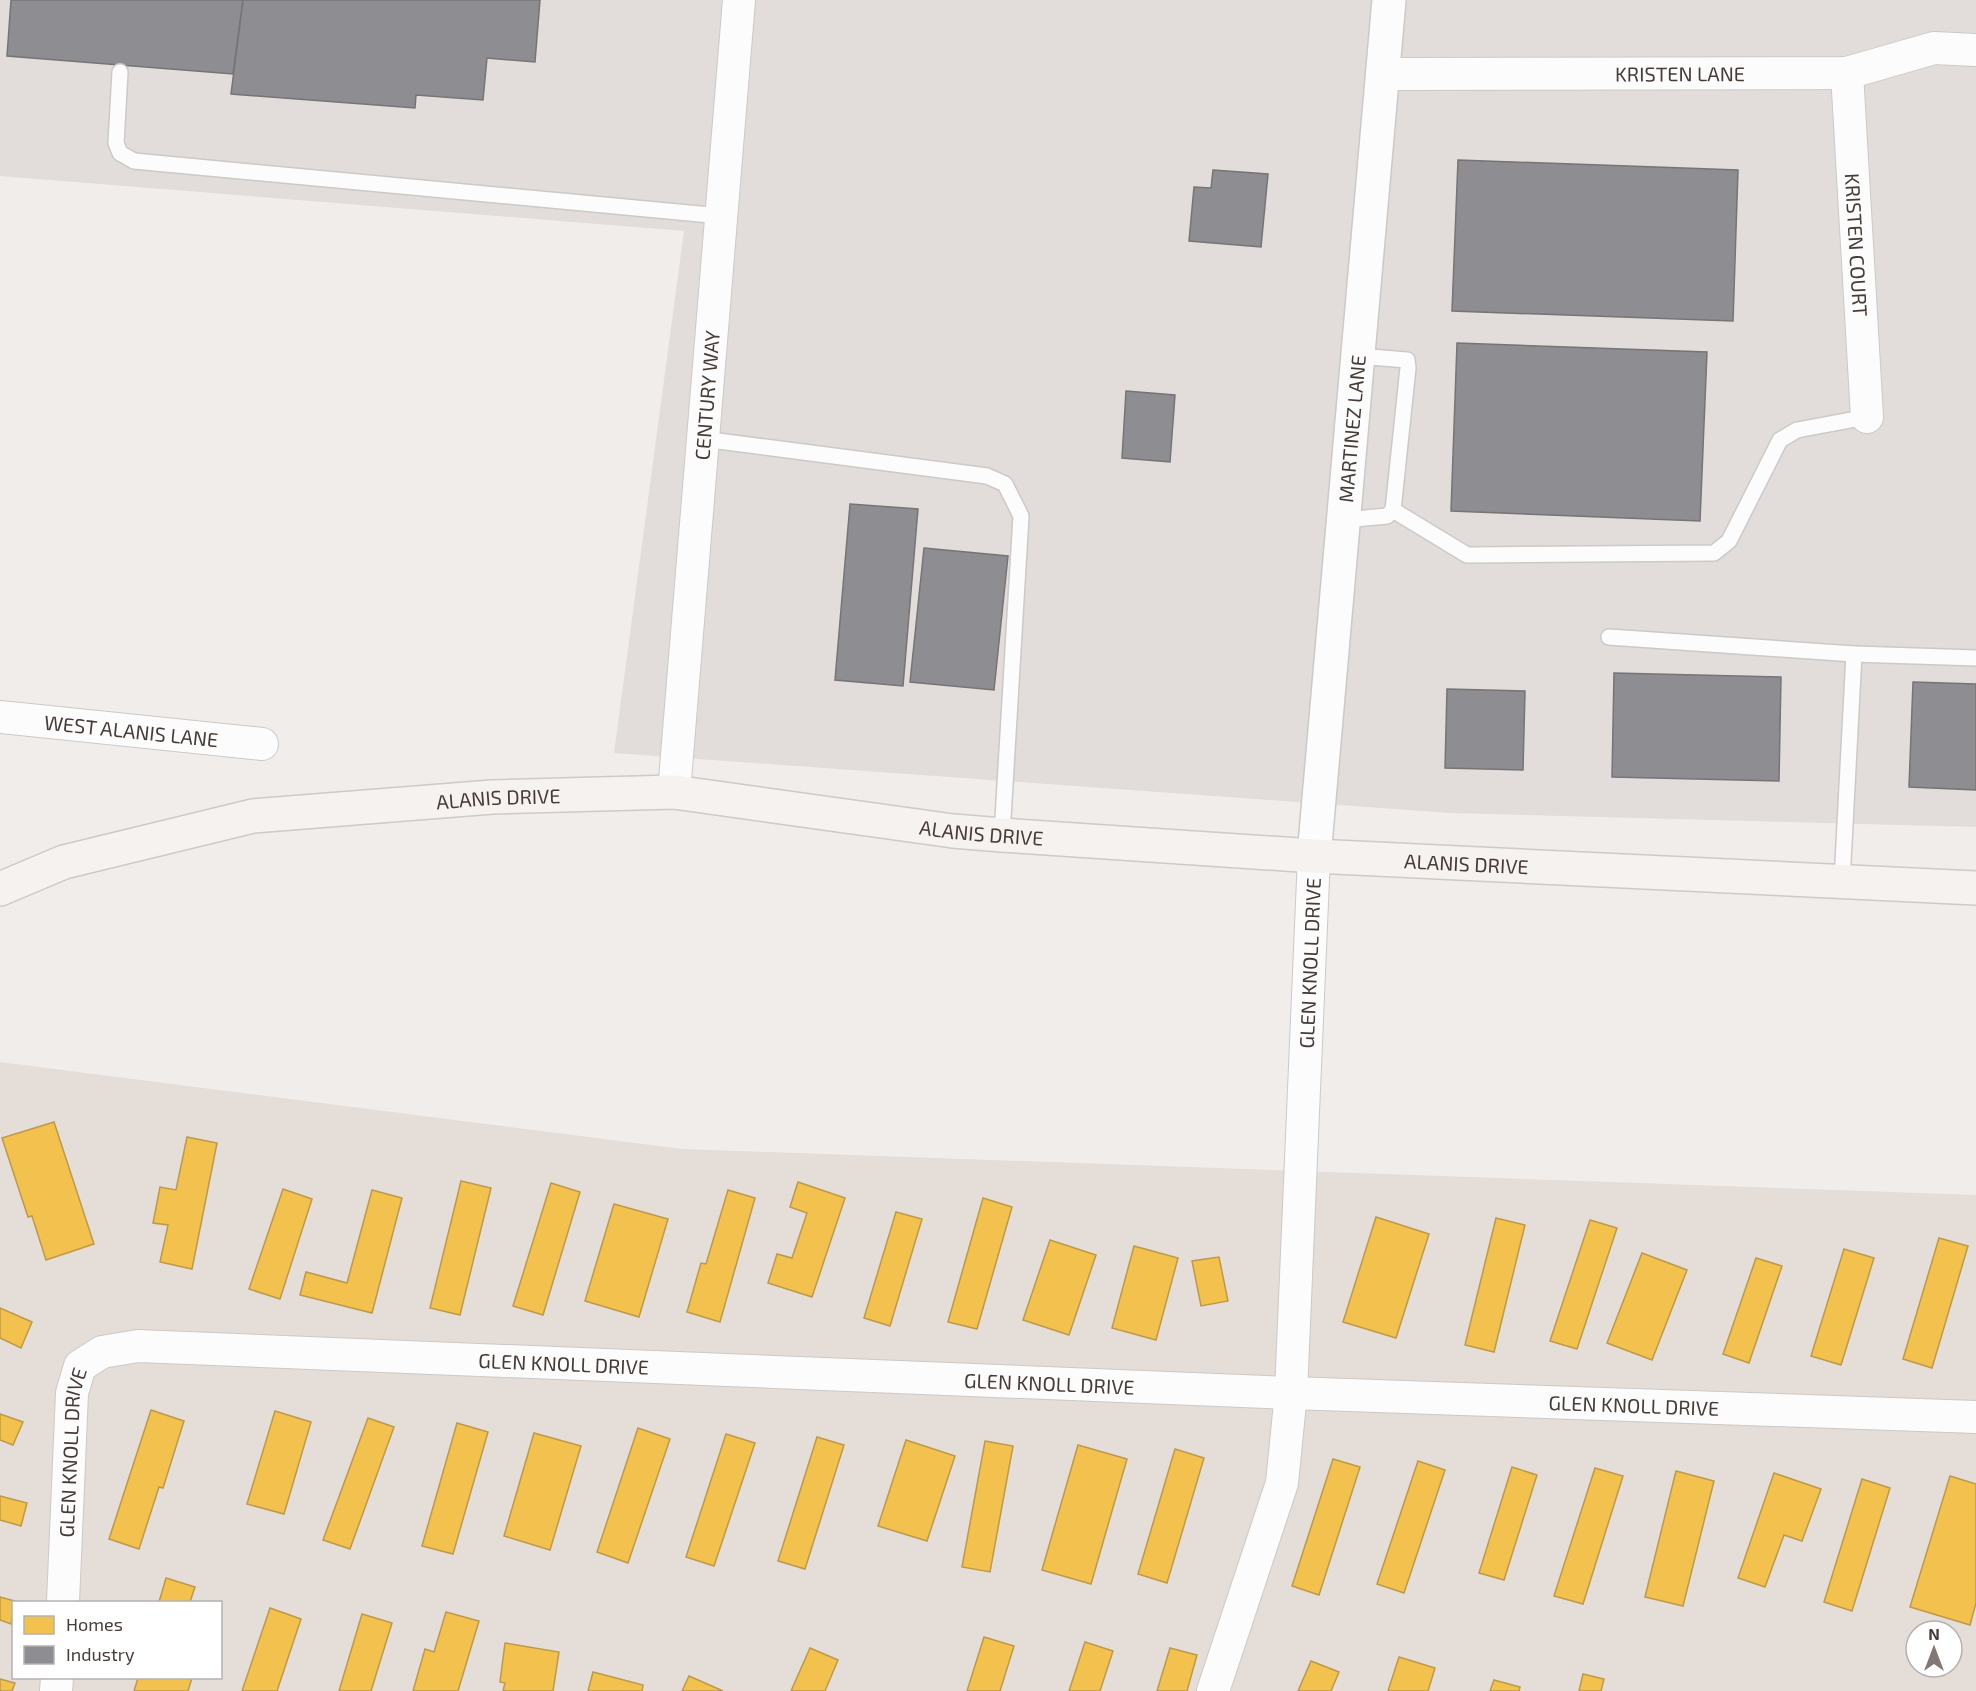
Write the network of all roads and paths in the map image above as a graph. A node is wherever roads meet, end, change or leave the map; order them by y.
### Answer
1 (739, 0) edge
2 (1389, 0) edge
3 (1976, 50) edge
4 (120, 72) dead end
5 (1847, 73) junction
6 (1382, 74) junction
7 (721, 216) junction
8 (1358, 356) junction
9 (1867, 417) joint
10 (703, 439) junction
11 (1394, 510) junction
12 (1344, 520) junction
13 (1609, 637) dead end
14 (1854, 654) junction
15 (1976, 658) edge
16 (0, 717) edge
17 (262, 744) dead end
18 (674, 792) junction
19 (1002, 834) junction
20 (1314, 856) junction
21 (1842, 881) junction
22 (1976, 888) edge
23 (0, 889) edge
24 (1291, 1393) junction
25 (1976, 1417) edge
26 (63, 1601) edge
27 (1213, 1691) edge

1 - 7 street, CENTURY WAY
2 - 6 street, MARTINEZ LANE
3 - 5 street, KRISTEN LANE
4 - 7 lane
5 - 6 street, KRISTEN LANE
5 - 9 street, KRISTEN COURT
6 - 8 street, MARTINEZ LANE
7 - 10 street, CENTURY WAY
8 - 11 lane
8 - 12 street, MARTINEZ LANE
9 - 11 lane
10 - 18 street, CENTURY WAY
10 - 19 lane
11 - 12 lane
12 - 20 street, MARTINEZ LANE
13 - 14 lane
14 - 15 lane
14 - 21 lane
16 - 17 street, WEST ALANIS LANE
18 - 19 main road, ALANIS DRIVE
18 - 23 main road, ALANIS DRIVE
19 - 20 main road, ALANIS DRIVE
20 - 21 main road, ALANIS DRIVE
20 - 24 street, GLEN KNOLL DRIVE
21 - 22 main road, ALANIS DRIVE
24 - 25 street, GLEN KNOLL DRIVE
24 - 26 street, GLEN KNOLL DRIVE
24 - 27 street, GLEN KNOLL DRIVE

